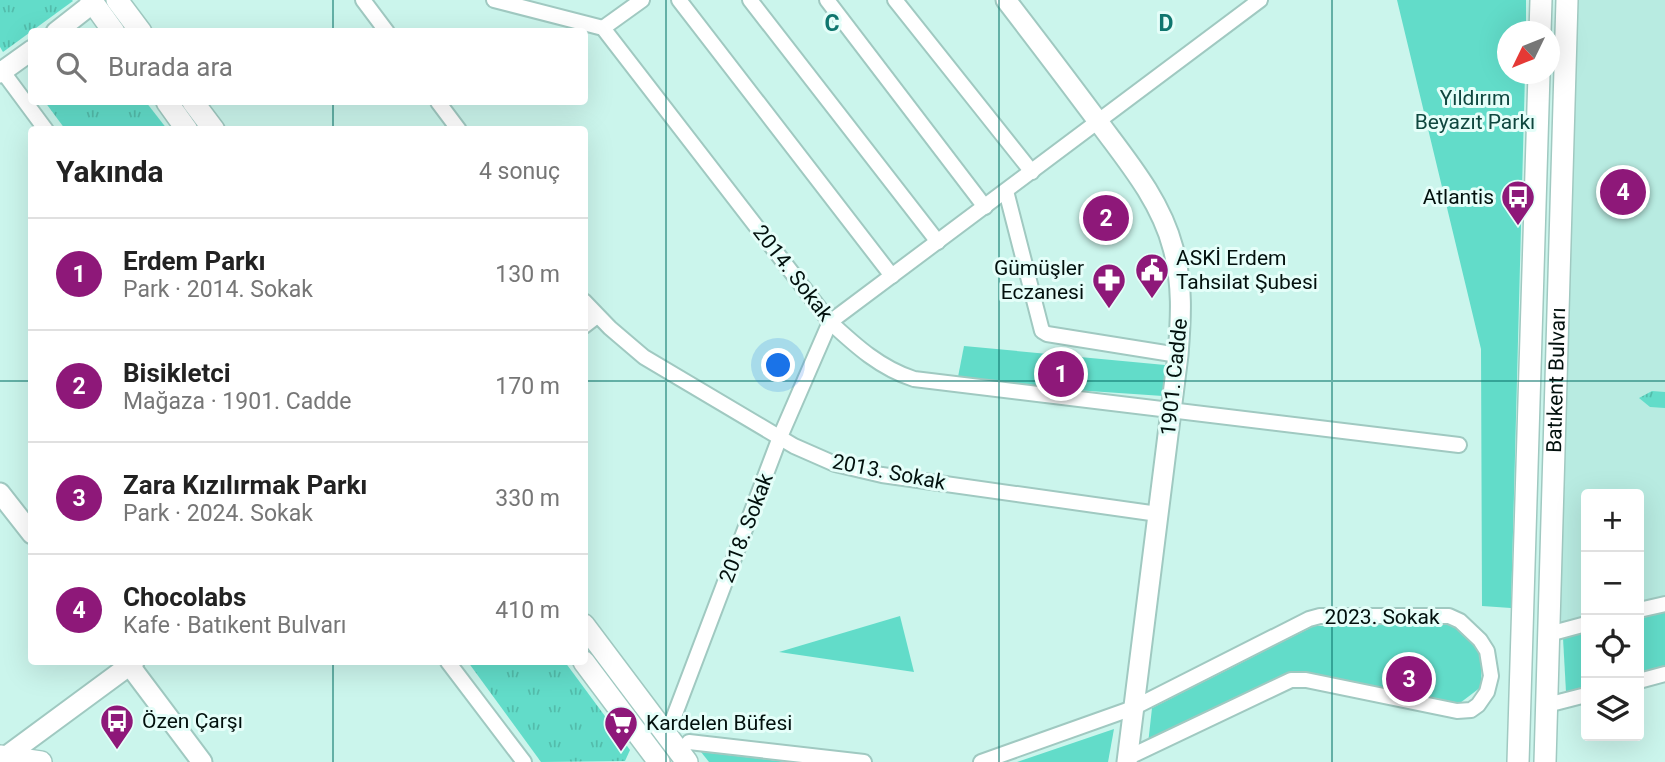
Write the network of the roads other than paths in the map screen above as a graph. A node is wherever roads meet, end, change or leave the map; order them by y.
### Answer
1 (117, 0) edge
2 (363, 0) edge
3 (494, 0) edge
4 (640, 0) edge
5 (679, 0) edge
6 (750, 0) edge
7 (827, 0) edge
8 (895, 0) edge
9 (1006, 0) edge
10 (1260, 0) edge
11 (1541, 0) edge
12 (1567, 0) edge
13 (92, 2) edge
14 (1540, 21) edge
15 (61, 28) edge
16 (111, 28) edge
17 (138, 28) edge
18 (384, 28) edge
19 (603, 28) junction
20 (28, 53) edge
21 (1, 71) edge
22 (1539, 84) edge
23 (169, 105) edge
24 (195, 105) edge
25 (440, 105) edge
26 (1099, 123) junction
27 (43, 126) edge
28 (184, 126) edge
29 (211, 126) edge
30 (456, 126) edge
31 (1032, 172) junction
32 (1006, 191) junction
33 (985, 207) junction
34 (938, 242) junction
35 (892, 276) junction
36 (588, 306) edge
37 (597, 316) junction
38 (830, 322) junction
39 (588, 323) edge
40 (1178, 355) junction
41 (1171, 411) junction
42 (780, 437) junction
43 (1460, 445) dead end
44 (0, 493) edge
45 (1158, 514) junction
46 (28, 529) edge
47 (1665, 604) edge
48 (1644, 609) edge
49 (1581, 625) edge
50 (588, 630) edge
51 (1549, 634) junction
52 (127, 665) edge
53 (131, 665) edge
54 (450, 665) edge
55 (586, 665) edge
56 (1665, 674) edge
57 (1644, 680) edge
58 (1581, 696) edge
59 (1521, 704) junction
60 (1547, 705) junction
61 (1133, 708) junction
62 (667, 735) junction
63 (688, 752) edge
64 (3, 756) edge
65 (1127, 760) edge
66 (41, 762) edge
67 (202, 762) edge
68 (524, 762) edge
69 (659, 762) edge
70 (864, 762) edge
71 (981, 762) edge
72 (1518, 762) edge
73 (1545, 762) edge

1 - 17 main road
2 - 18 street
3 - 19 street
4 - 19 street
5 - 35 street
6 - 34 street
7 - 33 street
8 - 31 street
9 - 26 street, 1901. Cadde
10 - 26 street
11 - 14 main road
12 - 51 main road, Batıkent Bulvarı
13 - 15 street
13 - 16 main road
19 - 38 street, 2014. Sokak
20 - 21 street
21 - 27 street
22 - 59 main road, Batıkent Bulvarı
23 - 28 main road
24 - 29 main road
25 - 30 street
26 - 31 street
26 - 40 street, 1901. Cadde
31 - 32 street
32 - 33 street
32 - 40 street
33 - 34 street
34 - 35 street
35 - 38 street
36 - 37 street, 2013. Sokak
37 - 39 street
37 - 42 street, 2013. Sokak
38 - 41 street, 2014. Sokak
38 - 42 street, 2018. Sokak
40 - 41 street, 1901. Cadde
41 - 43 street, 2014. Sokak
41 - 45 street, 1901. Cadde
42 - 45 street, 2013. Sokak
42 - 62 street, 2018. Sokak
44 - 46 street
45 - 61 street, 1901. Cadde
47 - 48 street
49 - 51 street
50 - 62 main road
51 - 60 main road, Batıkent Bulvarı
52 - 64 street
53 - 67 street
54 - 68 street
55 - 69 main road
56 - 57 street
58 - 60 street
59 - 60 main road
59 - 72 main road, Batıkent Bulvarı
60 - 73 main road, Batıkent Bulvarı
61 - 65 street, 1901. Cadde
61 - 65 street, 2023. Sokak
61 - 71 street, 2023. Sokak
62 - 63 main road
63 - 70 street
64 - 66 main road

